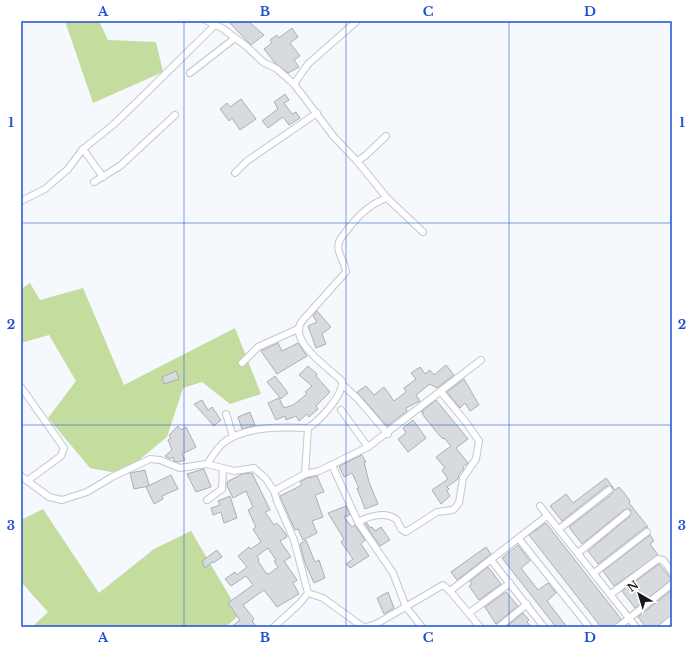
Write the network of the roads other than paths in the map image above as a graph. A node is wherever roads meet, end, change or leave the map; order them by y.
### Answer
1 (207, 21) edge
2 (358, 21) edge
3 (215, 25) junction
4 (235, 38) junction
5 (190, 73) dead end
6 (294, 84) junction
7 (316, 113) junction
8 (175, 115) dead end
9 (386, 136) dead end
10 (83, 149) junction
11 (357, 161) junction
12 (235, 173) dead end
13 (103, 177) junction
14 (94, 182) dead end
15 (387, 198) junction
16 (21, 201) edge
17 (423, 232) dead end
18 (298, 328) junction
19 (481, 360) dead end
20 (242, 363) dead end
21 (343, 385) junction
22 (21, 387) edge
23 (441, 392) junction
24 (341, 410) dead end
25 (226, 414) dead end
26 (308, 428) junction
27 (388, 434) junction
28 (233, 436) junction
29 (368, 447) junction
30 (207, 464) junction
31 (332, 465) junction
32 (223, 469) junction
33 (305, 474) junction
34 (21, 476) edge
35 (27, 481) junction
36 (609, 490) dead end
37 (274, 491) junction
38 (208, 500) dead end
39 (540, 506) dead end
40 (627, 514) dead end
41 (547, 516) junction
42 (358, 522) junction
43 (559, 529) junction
44 (647, 532) dead end
45 (519, 539) junction
46 (578, 553) junction
47 (491, 560) junction
48 (672, 572) edge
49 (594, 573) junction
50 (510, 583) junction
51 (672, 584) edge
52 (450, 591) junction
53 (308, 593) junction
54 (611, 594) junction
55 (527, 604) junction
56 (406, 607) junction
57 (468, 613) junction
58 (629, 618) junction
59 (672, 620) edge
60 (274, 627) edge
61 (363, 627) edge
62 (367, 627) edge
63 (422, 627) edge
64 (480, 627) edge
65 (500, 627) edge
66 (544, 627) edge
67 (589, 627) edge
68 (618, 627) edge
69 (636, 627) edge
70 (662, 627) edge

1 - 3 street
2 - 6 street
3 - 4 street
3 - 10 street
4 - 5 street
4 - 6 street
6 - 7 street
7 - 11 street
7 - 12 street
8 - 13 street
9 - 11 street
10 - 13 street
10 - 16 street
11 - 15 street
13 - 14 street
15 - 17 street
15 - 18 street
18 - 20 street
18 - 21 street
19 - 23 street
21 - 26 street
21 - 27 street
22 - 35 street
23 - 27 street
23 - 42 street
24 - 29 street
25 - 28 street
26 - 28 street
26 - 33 street
27 - 29 street
28 - 30 street
29 - 31 street
30 - 32 street
30 - 35 street
31 - 33 street
31 - 42 street
32 - 37 street
32 - 38 street
33 - 37 street
34 - 35 street
36 - 43 street
37 - 53 street
39 - 41 street
40 - 46 street
41 - 43 street
41 - 45 street
42 - 56 street
43 - 46 street
44 - 49 street
45 - 47 street
45 - 67 street
46 - 49 street
47 - 50 street
47 - 52 street
48 - 54 street
49 - 54 street
50 - 55 street
50 - 57 street
51 - 58 street
52 - 56 street
52 - 57 street
53 - 60 street
53 - 61 street
54 - 58 street
55 - 65 street
55 - 66 street
56 - 62 street
56 - 63 street
57 - 64 street
58 - 68 street
58 - 69 street
59 - 70 street

